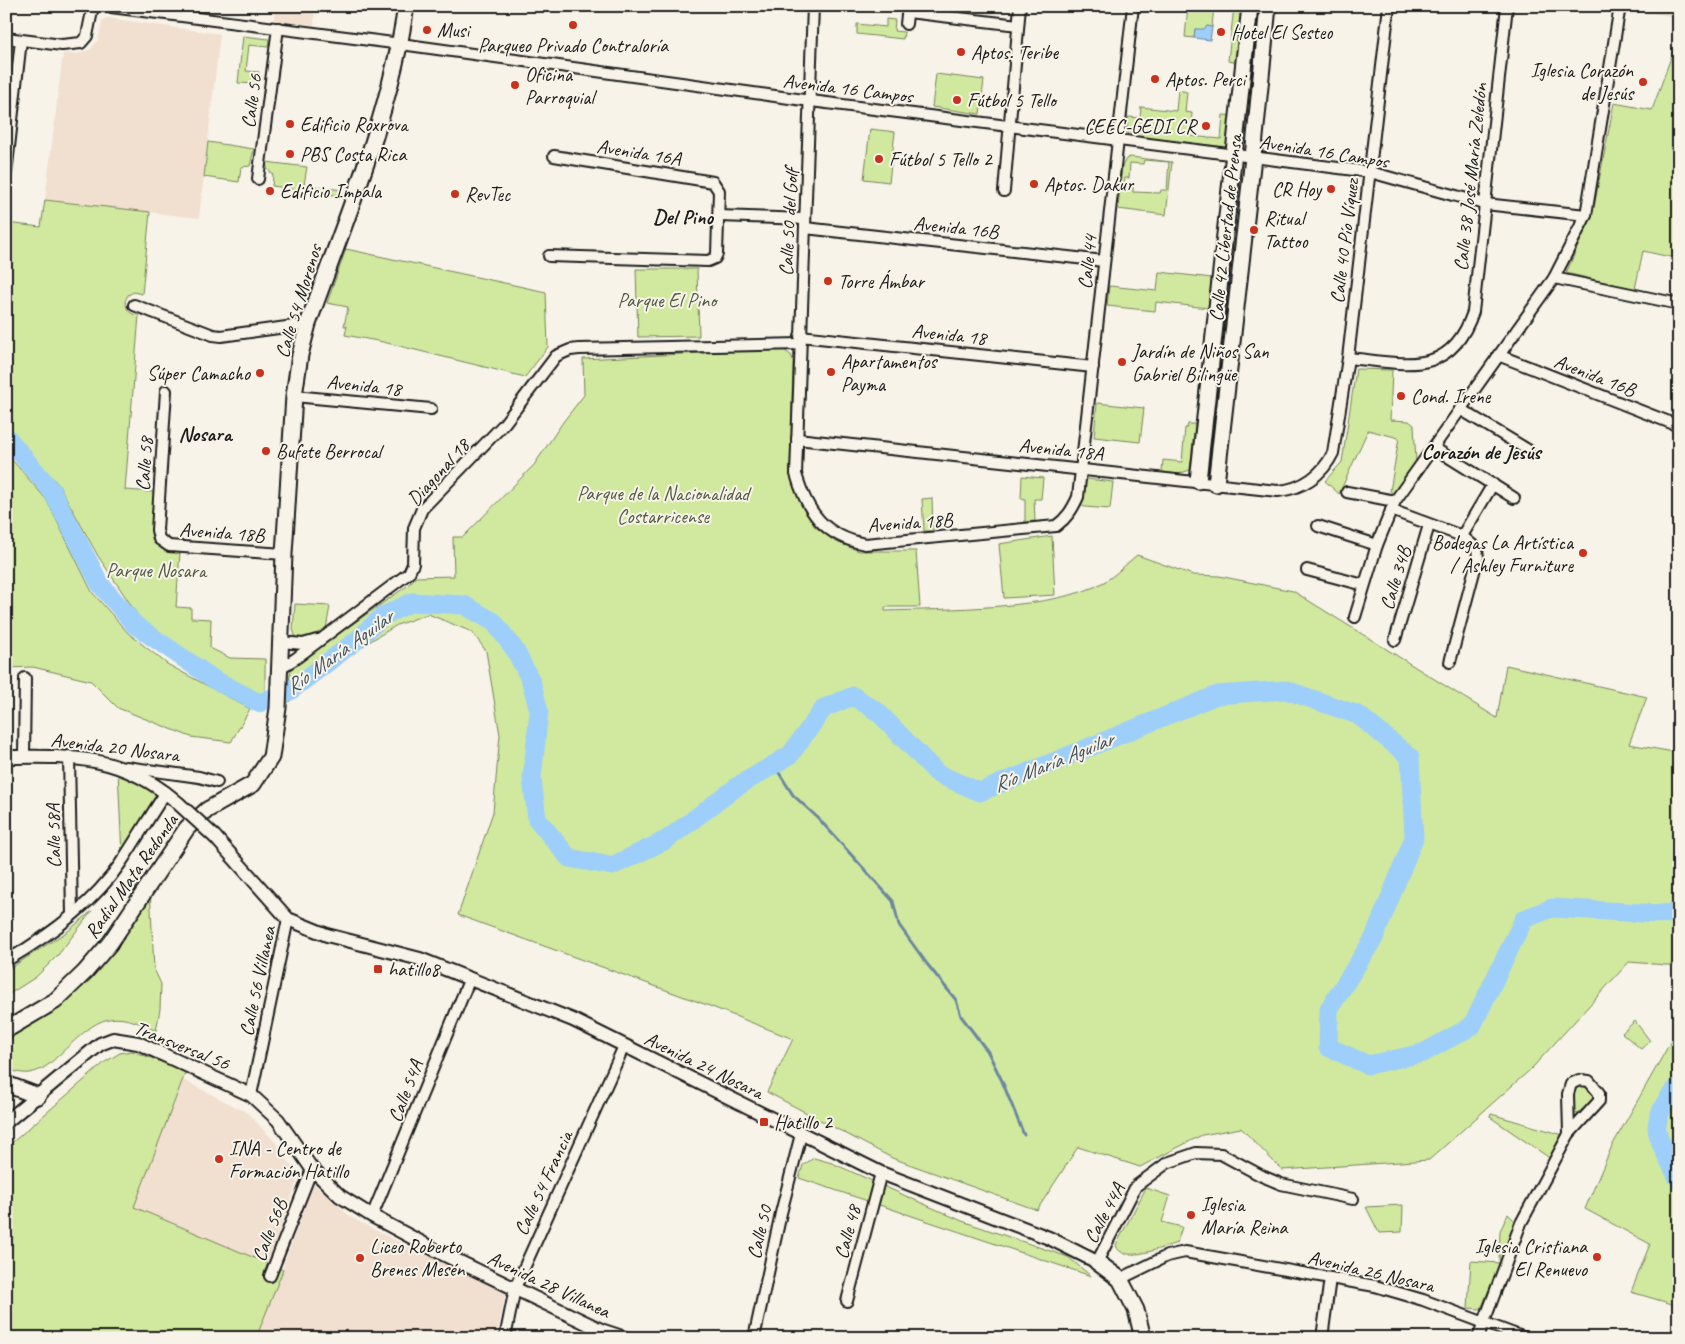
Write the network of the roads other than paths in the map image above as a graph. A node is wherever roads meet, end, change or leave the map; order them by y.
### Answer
1 (93, 6) edge
2 (103, 6) edge
3 (406, 6) edge
4 (813, 6) edge
5 (1020, 6) edge
6 (1133, 6) edge
7 (1250, 6) edge
8 (1268, 6) edge
9 (1389, 6) edge
10 (1507, 6) edge
11 (1620, 6) edge
12 (908, 9) edge
13 (906, 24) dead end
14 (1018, 25) junction
15 (278, 28) junction
16 (6, 38) edge
17 (21, 40) junction
18 (401, 44) junction
19 (811, 101) junction
20 (1009, 126) junction
21 (1118, 140) junction
22 (1235, 155) junction
23 (554, 156) dead end
24 (1253, 157) junction
25 (1370, 172) junction
26 (6, 174) edge
27 (258, 179) dead end
28 (1004, 192) dead end
29 (1485, 204) junction
30 (1586, 214) junction
31 (718, 216) junction
32 (805, 223) junction
33 (549, 256) dead end
34 (1104, 261) junction
35 (1554, 278) junction
36 (1679, 304) edge
37 (134, 305) dead end
38 (308, 324) junction
39 (800, 340) junction
40 (563, 352) joint
41 (1498, 355) junction
42 (1348, 358) junction
43 (1093, 367) junction
44 (166, 391) dead end
45 (294, 396) junction
46 (430, 409) dead end
47 (1460, 409) junction
48 (1679, 426) edge
49 (797, 438) junction
50 (1434, 448) junction
51 (1528, 450) dead end
52 (1081, 468) junction
53 (1318, 474) joint
54 (1198, 481) junction
55 (1216, 484) junction
56 (1493, 484) junction
57 (1347, 492) dead end
58 (1514, 498) dead end
59 (1393, 506) junction
60 (1066, 519) joint
61 (1429, 525) junction
62 (1318, 526) dead end
63 (1462, 536) junction
64 (159, 539) joint
65 (1377, 545) junction
66 (284, 554) junction
67 (1307, 570) dead end
68 (1364, 586) junction
69 (1355, 617) dead end
70 (325, 637) junction
71 (1395, 640) dead end
72 (281, 642) junction
73 (1450, 662) dead end
74 (280, 674) junction
75 (25, 678) dead end
76 (278, 708) joint
77 (70, 756) junction
78 (6, 757) edge
79 (24, 757) junction
80 (115, 765) junction
81 (217, 782) dead end
82 (166, 792) junction
83 (72, 915) junction
84 (288, 920) junction
85 (6, 961) edge
86 (470, 978) junction
87 (6, 1030) edge
88 (624, 1046) junction
89 (254, 1079) junction
90 (6, 1084) edge
91 (237, 1088) junction
92 (251, 1095) junction
93 (38, 1096) junction
94 (6, 1122) edge
95 (801, 1134) junction
96 (1569, 1134) junction
97 (312, 1169) junction
98 (880, 1173) junction
99 (1353, 1199) dead end
100 (372, 1216) junction
101 (1097, 1262) junction
102 (270, 1276) dead end
103 (1330, 1278) junction
104 (1120, 1279) junction
105 (515, 1288) junction
106 (847, 1301) dead end
107 (1484, 1321) junction
108 (600, 1334) edge
109 (505, 1338) edge
110 (625, 1338) edge
111 (754, 1338) edge
112 (1143, 1338) edge
113 (1322, 1338) edge
114 (1478, 1338) edge
115 (1525, 1338) edge

1 - 17 street
2 - 15 street, Avenida 16 Campos
3 - 18 main road, Calle 54 Morenos
4 - 19 street, Calle 50 del Golf
5 - 14 street
6 - 21 street, Calle 44
7 - 22 main road, Calle 42 Libertad de Prensa
8 - 24 main road, Calle 42 Libertad de Prensa
9 - 25 street, Calle 40 Pío Víquez
10 - 29 street, Calle 38 José María Zeledón
11 - 30 street
12 - 13 street
12 - 14 street
14 - 20 street
15 - 18 street, Avenida 16 Campos
15 - 27 street, Calle 56
16 - 17 street
17 - 26 street
18 - 19 street, Avenida 16 Campos
18 - 38 main road, Calle 54 Morenos
19 - 20 street, Avenida 16 Campos
19 - 32 street, Calle 50 del Golf
20 - 21 street, Avenida 16 Campos
20 - 28 street
21 - 22 street, Avenida 16 Campos
21 - 34 street, Calle 44
22 - 24 street, Avenida 16 Campos
22 - 54 main road, Calle 42 Libertad de Prensa
23 - 31 street, Avenida 16A
24 - 25 street, Avenida 16 Campos
24 - 55 main road, Calle 42 Libertad de Prensa
25 - 29 street, Avenida 16 Campos
25 - 42 street, Calle 40 Pío Víquez
29 - 30 street, Avenida 16 Campos
29 - 42 street, Calle 38 José María Zeledón
30 - 35 street
31 - 32 street, Avenida 16B
31 - 33 street
32 - 34 street, Avenida 16B
32 - 39 street, Calle 50 del Golf
34 - 43 street, Calle 44
35 - 36 street
35 - 41 street
37 - 38 street
38 - 45 main road, Calle 54 Morenos
39 - 40 street, Avenida 18
39 - 43 street, Avenida 18
39 - 49 street, Calle 50 del Golf
40 - 70 street, Diagonal 18
41 - 47 street
41 - 48 street, Avenida 16B
42 - 53 street, Calle 40 Pío Víquez
43 - 52 street, Calle 44
44 - 64 street, Calle 58
45 - 46 street, Avenida 18
45 - 66 main road, Calle 54 Morenos
47 - 50 street
47 - 51 street
49 - 52 street, Avenida 18A
49 - 60 street, Avenida 18B
50 - 56 street
50 - 59 street
52 - 54 street, Avenida 18A
52 - 60 street, Calle 44
53 - 55 street, Avenida 18A
54 - 55 street, Avenida 18A
56 - 58 street
56 - 63 street
57 - 59 street
59 - 61 street
59 - 65 street
61 - 63 street
61 - 71 street, Calle 34B
62 - 65 street
63 - 73 street
64 - 66 street, Avenida 18B
65 - 68 street
66 - 72 main road, Calle 54 Morenos
67 - 68 street
68 - 69 street
70 - 72 street
70 - 74 street, Diagonal 18
72 - 74 main road, Calle 54 Morenos
74 - 76 main road, Calle 54 Morenos
75 - 79 street
76 - 87 main road, Radial Mata Redonda
77 - 79 street, Avenida 20 Nosara
77 - 80 street, Avenida 20 Nosara
77 - 83 street, Calle 58A
78 - 79 street, Avenida 20 Nosara
80 - 81 street, Avenida 20 Nosara
80 - 82 street
82 - 83 street
82 - 84 street, bridge
83 - 85 street
84 - 86 street, Avenida 24 Nosara
84 - 89 street, Calle 56 Villanea
86 - 88 street, Avenida 24 Nosara
86 - 100 street, Calle 54A
88 - 95 street, Avenida 24 Nosara
88 - 105 street, Calle 54 Francia
89 - 91 street
89 - 92 street, Calle 56 Villanea
90 - 93 main road
91 - 92 street, Transversal 56
91 - 93 street, Transversal 56
92 - 97 street, Avenida 28 Villanea
93 - 94 street, Transversal 56
95 - 98 street, Avenida 24 Nosara
95 - 111 street, Calle 50
96 - 96 street
96 - 107 street
97 - 100 street, Avenida 28 Villanea
97 - 102 street, Calle 56B
98 - 101 street, Avenida 24 Nosara
98 - 106 street, Calle 48
99 - 101 street, Calle 44A
100 - 105 street, Avenida 28 Villanea
101 - 104 main road
103 - 104 street, Avenida 26 Nosara
103 - 107 street, Avenida 26 Nosara
103 - 113 street
104 - 112 main road
105 - 108 street, Avenida 28 Villanea
105 - 109 street, Calle 54 Francia
107 - 114 street
107 - 115 street, Avenida 26 Nosara
108 - 110 street, Avenida 28 Villanea

